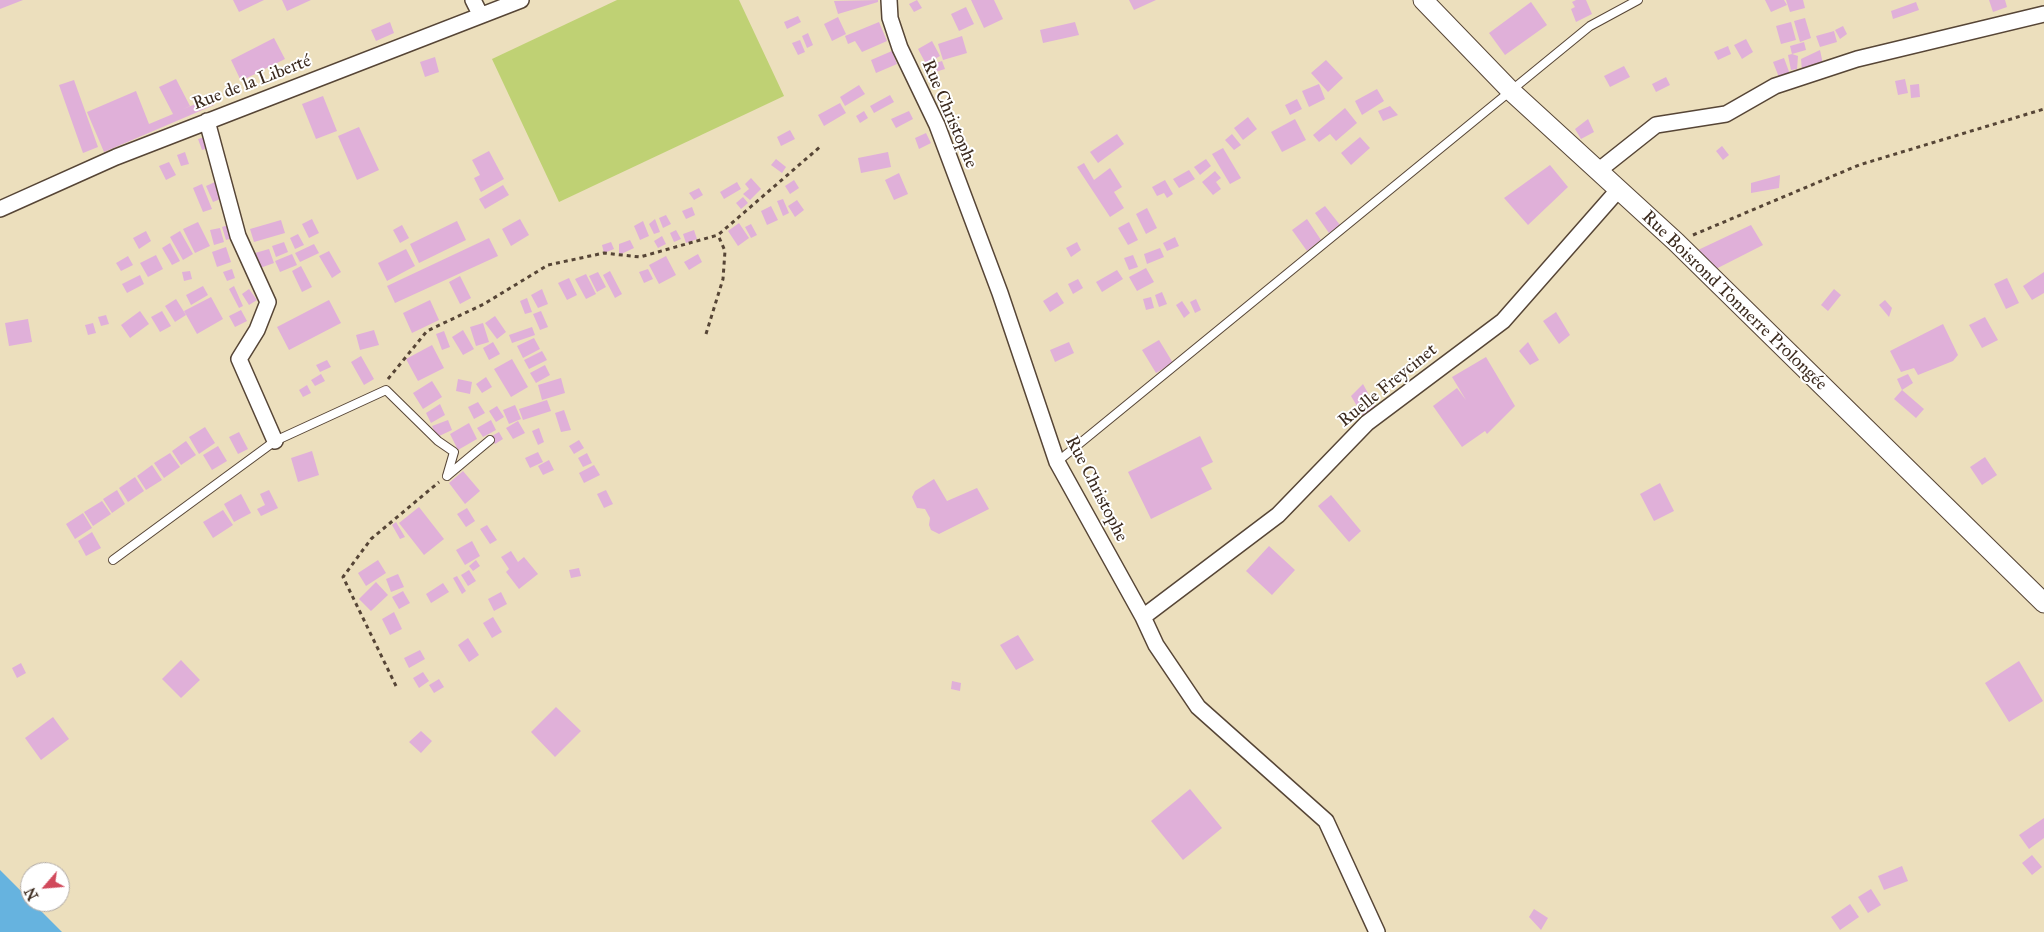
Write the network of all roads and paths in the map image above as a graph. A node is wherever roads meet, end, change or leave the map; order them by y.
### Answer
1 (473, 0) edge
2 (521, 0) edge
3 (889, 0) edge
4 (1423, 0) edge
5 (1638, 0) edge
6 (480, 14) junction
7 (2044, 14) edge
8 (1511, 91) junction
9 (2044, 109) edge
10 (207, 121) junction
11 (821, 146) dead end
12 (1598, 171) junction
13 (1619, 190) junction
14 (0, 208) edge
15 (718, 235) junction
16 (1676, 242) junction
17 (706, 334) dead end
18 (375, 396) junction
19 (275, 440) junction
20 (490, 440) dead end
21 (1057, 462) junction
22 (447, 476) junction
23 (113, 560) dead end
24 (2044, 603) edge
25 (1143, 617) junction
26 (396, 686) dead end
27 (1377, 932) edge

1 - 6 street
2 - 6 street, Rue de la Liberté
3 - 21 street, Rue Christophe
4 - 8 street, Rue Boisrond Tonnerre Prolongée
5 - 8 lane
6 - 10 street, Rue de la Liberté
7 - 12 street
8 - 12 street, Rue Boisrond Tonnerre Prolongée
8 - 21 lane
9 - 16 path
10 - 14 street, Rue de la Liberté
10 - 19 street
11 - 15 path
12 - 13 street, Rue Boisrond Tonnerre Prolongée
13 - 16 street, Rue Boisrond Tonnerre Prolongée
13 - 25 street, Ruelle Freycinet
15 - 17 path
15 - 18 path
16 - 24 street, Rue Boisrond Tonnerre Prolongée
18 - 19 lane
18 - 22 lane
19 - 23 lane
20 - 22 lane
21 - 25 street, Rue Christophe
22 - 26 path
25 - 27 street, Rue Christophe

